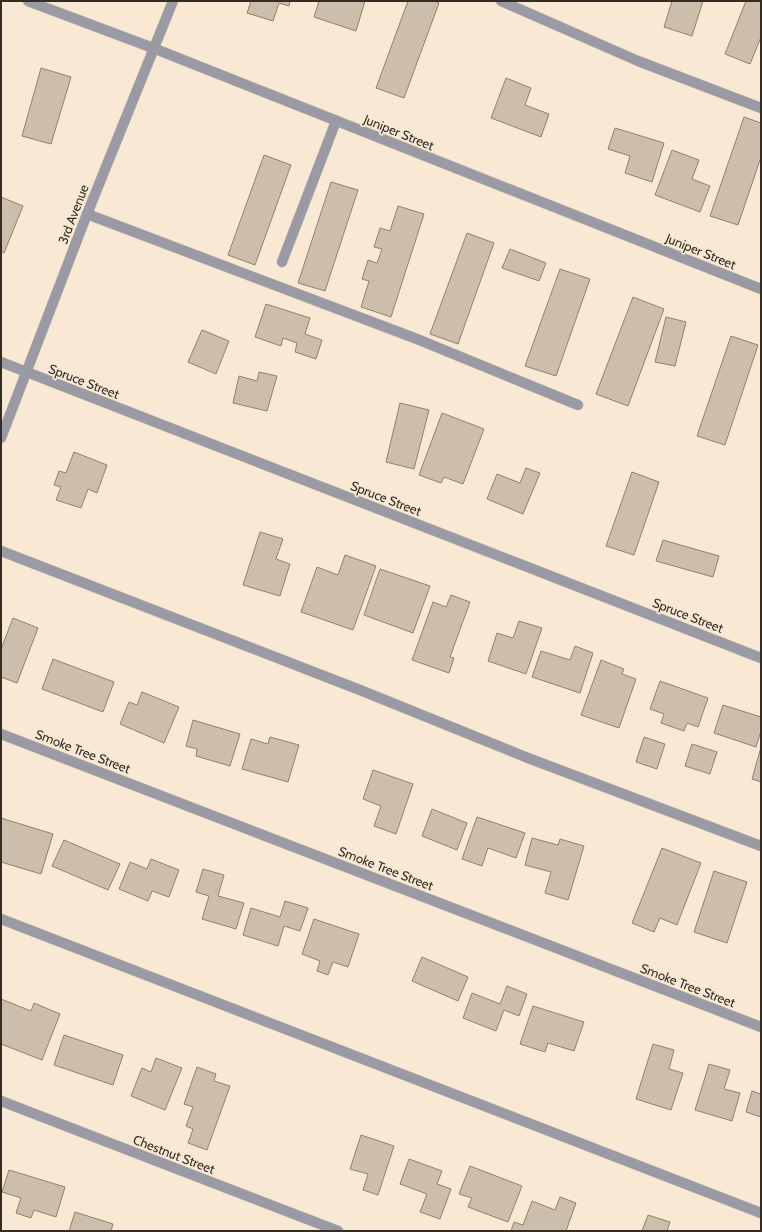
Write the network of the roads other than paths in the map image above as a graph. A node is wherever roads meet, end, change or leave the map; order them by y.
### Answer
1 (28, 1) edge
2 (173, 1) edge
3 (501, 1) edge
4 (153, 48) junction
5 (761, 108) edge
6 (336, 121) junction
7 (87, 214) junction
8 (282, 262) dead end
9 (761, 289) edge
10 (1, 362) edge
11 (26, 372) junction
12 (578, 405) dead end
13 (1, 438) edge
14 (1, 551) edge
15 (761, 658) edge
16 (1, 734) edge
17 (761, 846) edge
18 (1, 919) edge
19 (761, 1027) edge
20 (1, 1100) edge
21 (761, 1213) edge
22 (338, 1231) edge

1 - 4 street, Juniper Street
2 - 4 street, 3rd Avenue
3 - 5 street
4 - 6 street, Juniper Street
4 - 7 street, 3rd Avenue
6 - 8 street
6 - 9 street, Juniper Street
7 - 11 street, 3rd Avenue
7 - 12 street
10 - 11 street, Spruce Street
11 - 13 street, 3rd Avenue
11 - 15 street, Spruce Street
14 - 17 street
16 - 19 street, Smoke Tree Street
18 - 21 street
20 - 22 street, Chestnut Street

